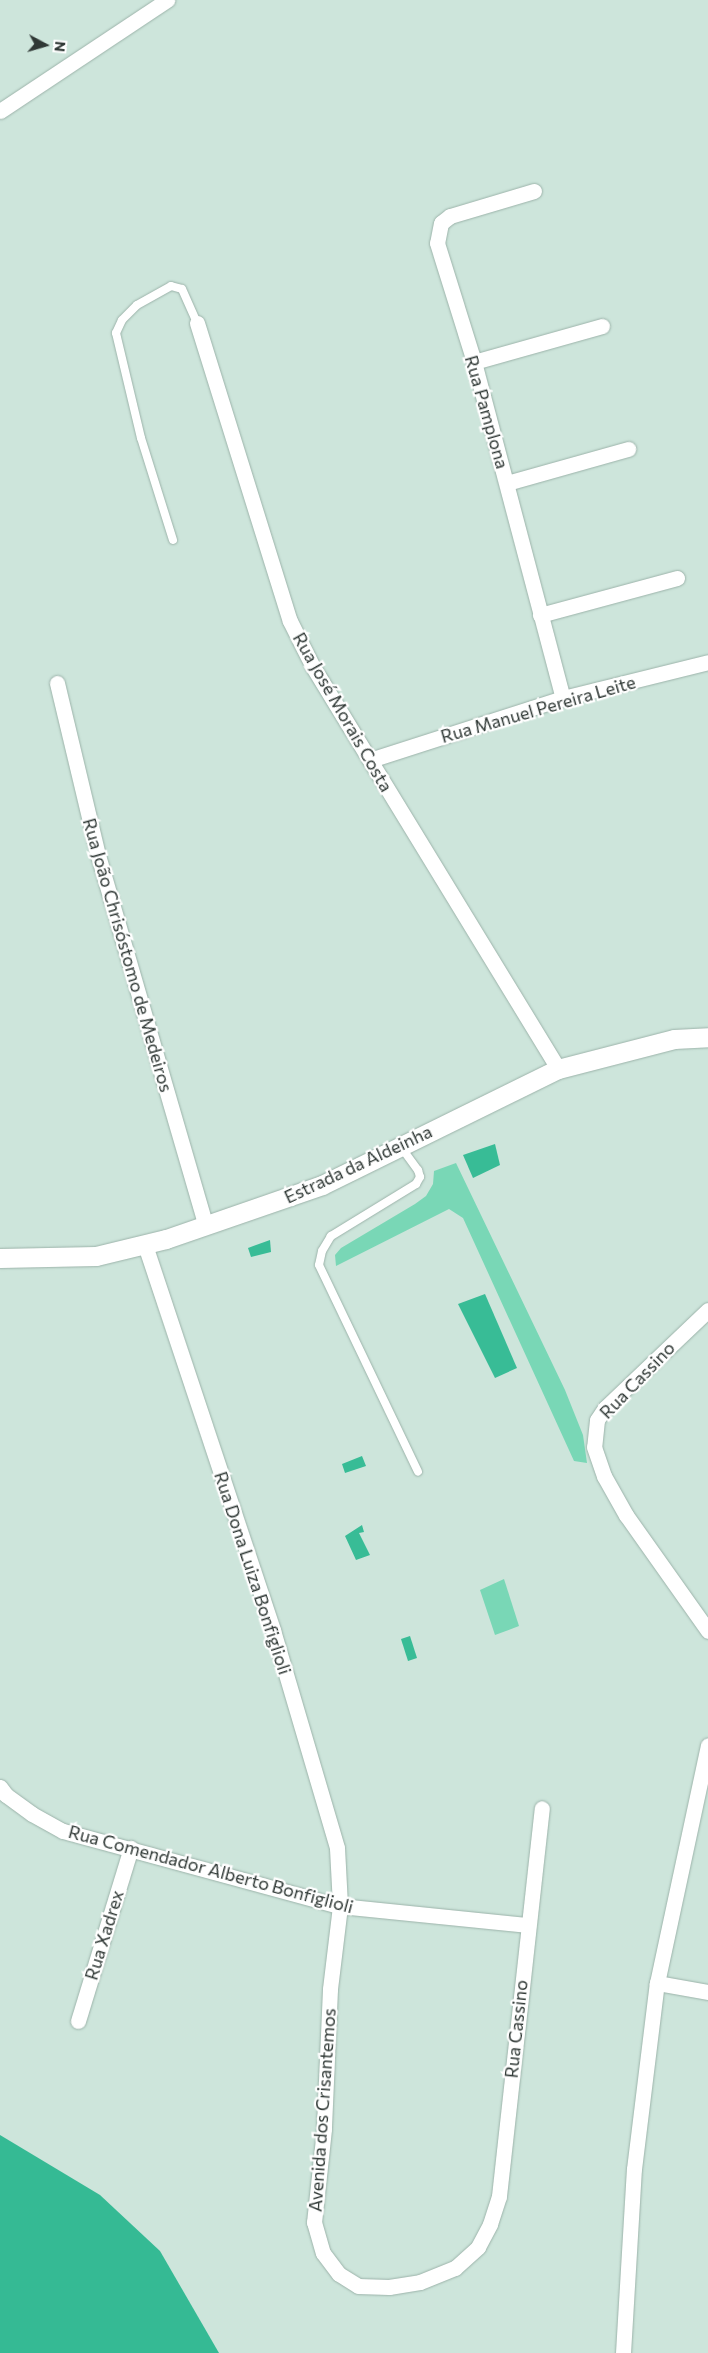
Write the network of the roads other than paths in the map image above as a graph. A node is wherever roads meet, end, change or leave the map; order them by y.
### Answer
1 (167, 0) edge
2 (0, 111) edge
3 (534, 191) dead end
4 (197, 323) joint
5 (602, 326) dead end
6 (474, 362) junction
7 (628, 449) dead end
8 (507, 483) junction
9 (173, 540) dead end
10 (677, 578) dead end
11 (540, 615) junction
12 (708, 662) edge
13 (57, 683) dead end
14 (563, 698) junction
15 (370, 760) junction
16 (708, 1037) edge
17 (558, 1069) junction
18 (400, 1146) junction
19 (206, 1226) junction
20 (145, 1245) junction
21 (0, 1258) edge
22 (708, 1310) edge
23 (418, 1472) dead end
24 (708, 1631) edge
25 (708, 1745) edge
26 (0, 1787) edge
27 (542, 1808) dead end
28 (131, 1848) junction
29 (340, 1906) junction
30 (526, 1925) junction
31 (657, 1983) junction
32 (708, 1992) edge
33 (78, 2021) dead end
34 (478, 2248) joint
35 (623, 2353) edge

1 - 2 street
3 - 6 street, Rua Pamplona
4 - 9 lane
4 - 15 street, Rua José Morais Costa
5 - 6 street
6 - 8 street, Rua Pamplona
7 - 8 street
8 - 11 street, Rua Pamplona
10 - 11 street
11 - 14 street, Rua Pamplona
12 - 14 street, Rua Manuel Pereira Leite
13 - 19 street, Rua João Chrisóstomo de Medeiros
14 - 15 street, Rua Manuel Pereira Leite
15 - 17 street, Rua José Morais Costa
16 - 17 street, Estrada da Aldeinha
17 - 18 street, Estrada da Aldeinha
18 - 19 street, Estrada da Aldeinha
18 - 23 lane
19 - 20 street, Estrada da Aldeinha
20 - 21 street, Estrada da Aldeinha
20 - 29 street, Rua Dona Luiza Bonfiglioli
22 - 24 street, Rua Cassino
25 - 31 street
26 - 28 street, Rua Comendador Alberto Bonfiglioli
27 - 30 street, Rua Cassino
28 - 29 street, Rua Comendador Alberto Bonfiglioli
28 - 33 street, Rua Xadrex
29 - 30 street, Rua Comendador Alberto Bonfiglioli
29 - 34 street, Avenida dos Crisantemos
30 - 34 street, Rua Cassino
31 - 32 street
31 - 35 street

